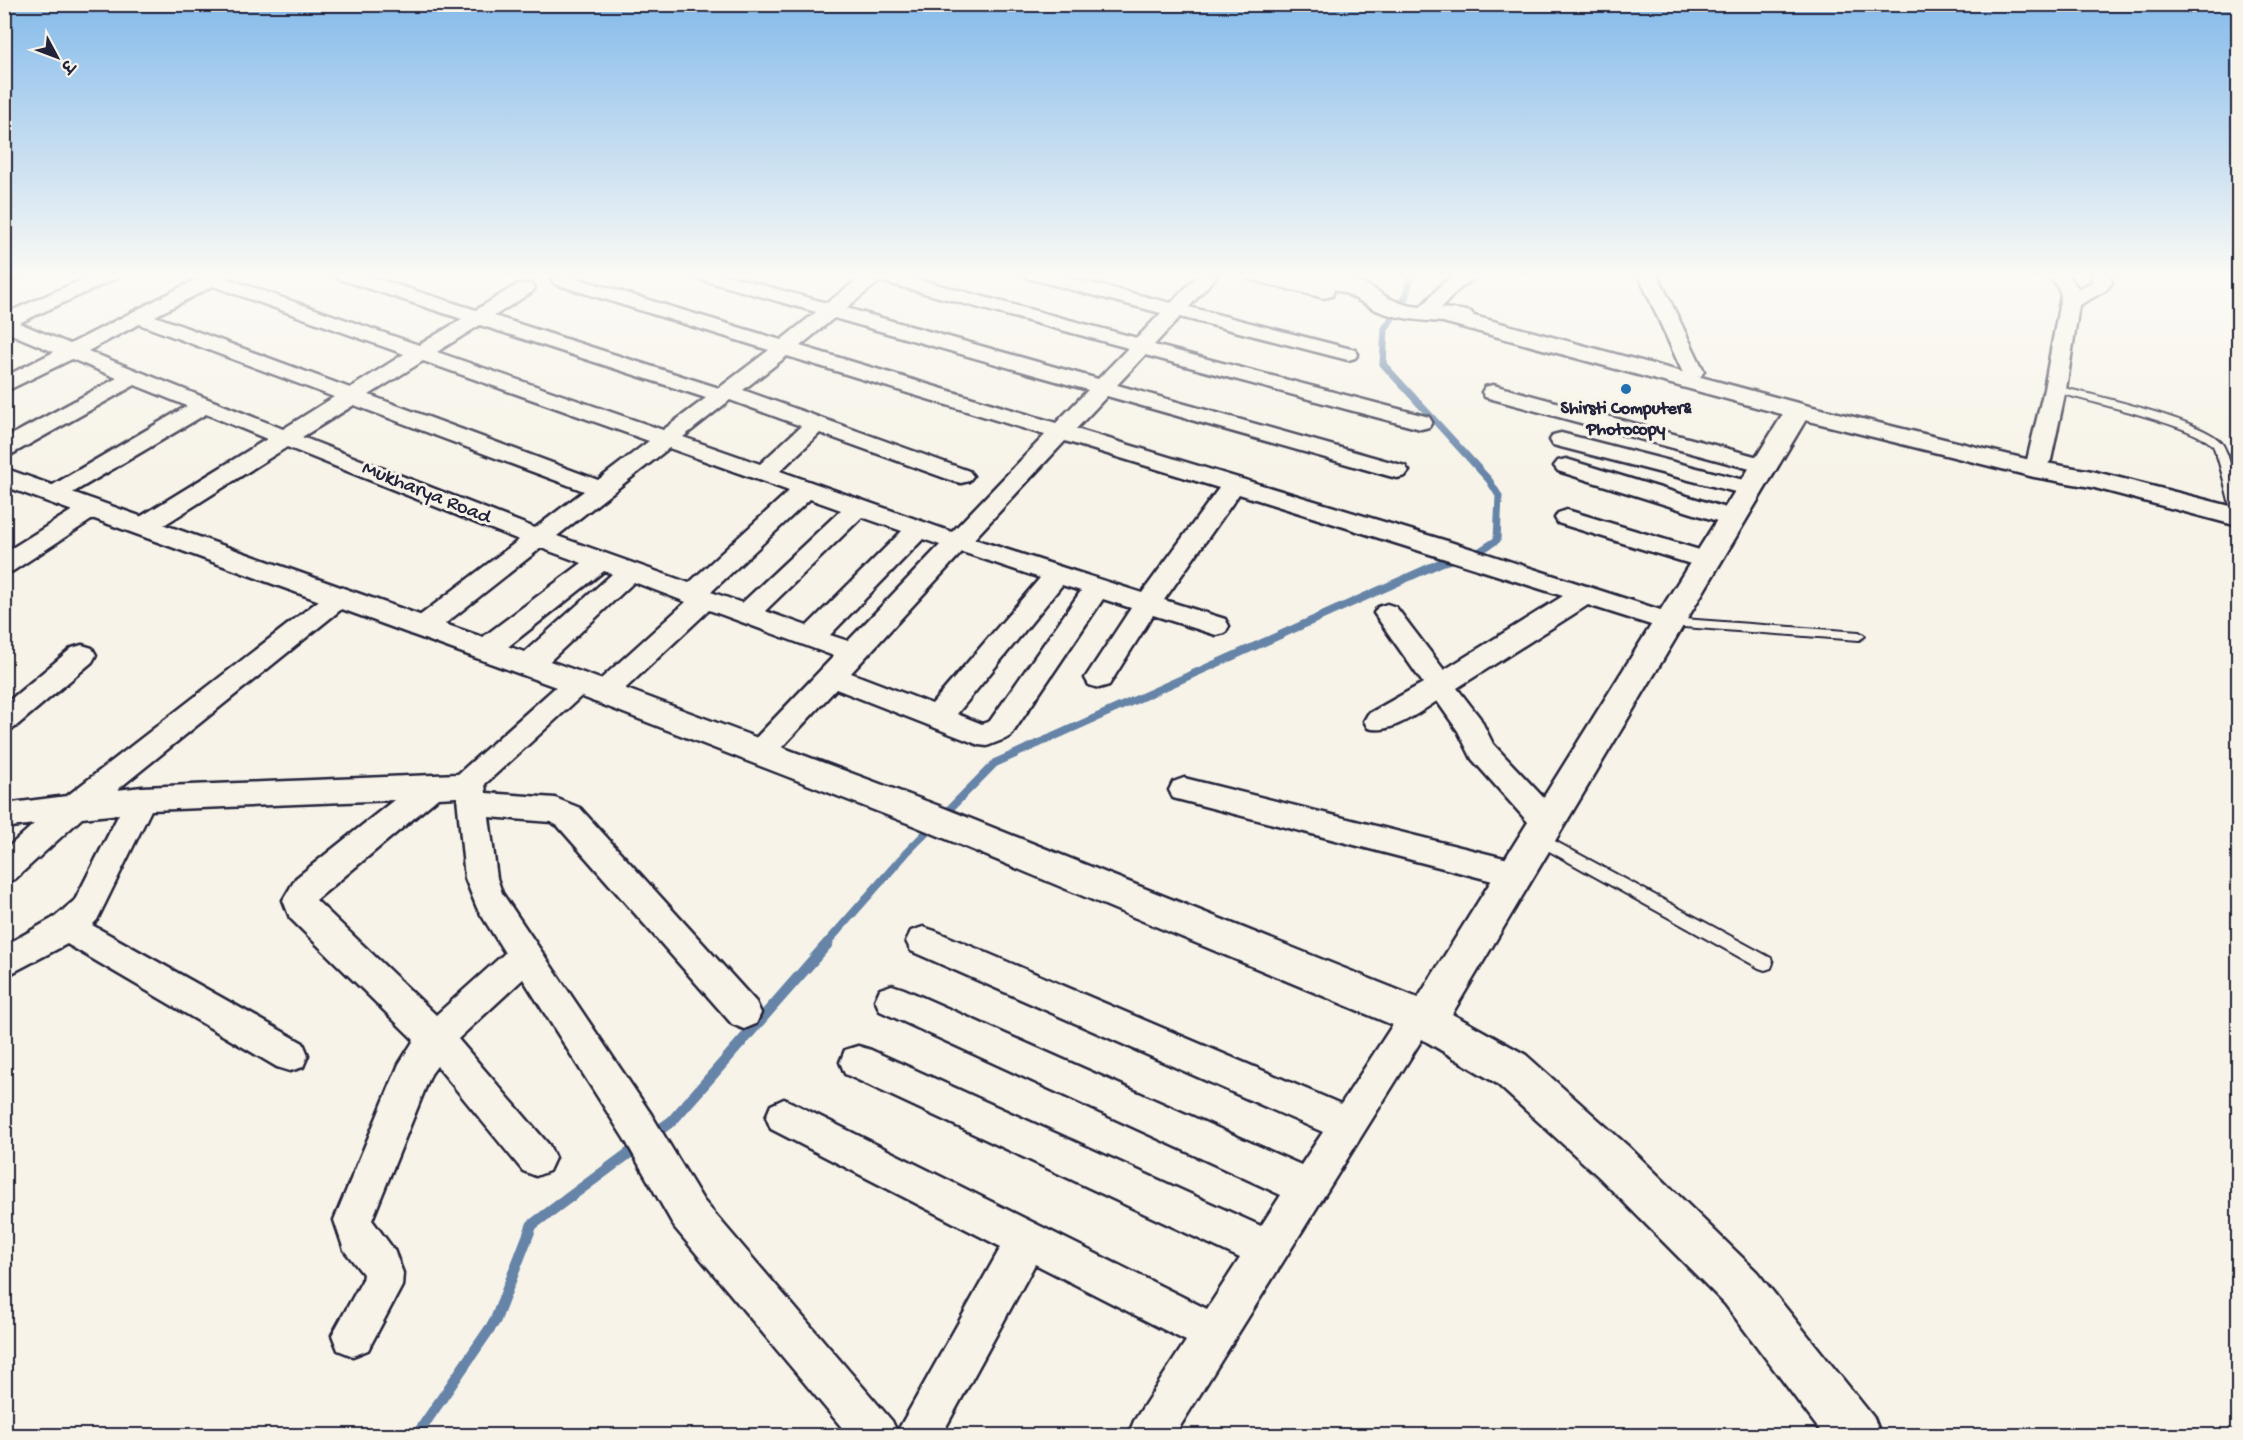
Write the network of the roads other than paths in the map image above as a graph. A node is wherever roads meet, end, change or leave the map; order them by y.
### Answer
1 (51, 341) edge
2 (90, 341) edge
3 (202, 341) edge
4 (391, 341) edge
5 (438, 341) edge
6 (555, 341) edge
7 (759, 341) edge
8 (792, 341) edge
9 (939, 341) edge
10 (1122, 341) edge
11 (1145, 341) edge
12 (1299, 341) edge
13 (1531, 341) edge
14 (1575, 341) edge
15 (1679, 341) edge
16 (2063, 341) edge
17 (1140, 346) junction
18 (784, 348) junction
19 (73, 350) junction
20 (421, 352) junction
21 (1348, 354) dead end
22 (1693, 371) junction
23 (136, 376) junction
24 (4, 386) edge
25 (1102, 388) junction
26 (2055, 389) junction
27 (1493, 392) dead end
28 (725, 394) junction
29 (351, 397) junction
30 (205, 405) junction
31 (1798, 411) junction
32 (1421, 422) dead end
33 (817, 424) junction
34 (1060, 432) junction
35 (284, 438) junction
36 (666, 439) junction
37 (1561, 440) dead end
38 (4, 449) edge
39 (2039, 460) junction
40 (1397, 471) dead end
41 (763, 474) junction
42 (4, 476) edge
43 (961, 476) dead end
44 (1567, 477) dead end
45 (1758, 477) junction
46 (2092, 479) junction
47 (1233, 485) junction
48 (602, 489) junction
49 (806, 489) junction
50 (54, 494) junction
51 (858, 507) junction
52 (93, 508) junction
53 (2238, 515) edge
54 (1567, 518) dead end
55 (144, 526) junction
56 (918, 529) junction
57 (538, 538) junction
58 (1721, 538) junction
59 (957, 542) junction
60 (601, 561) junction
61 (4, 565) edge
62 (630, 572) junction
63 (1056, 574) junction
64 (1097, 588) junction
65 (1584, 595) junction
66 (339, 597) junction
67 (698, 597) junction
68 (1147, 604) junction
69 (1387, 613) dead end
70 (746, 614) junction
71 (1670, 622) junction
72 (1216, 626) dead end
73 (423, 627) junction
74 (1859, 636) dead end
75 (810, 638) junction
76 (484, 650) junction
77 (853, 653) junction
78 (82, 656) dead end
79 (528, 665) junction
80 (831, 676) junction
81 (1099, 678) dead end
82 (590, 688) junction
83 (1432, 690) junction
84 (938, 717) junction
85 (4, 721) edge
86 (1378, 721) dead end
87 (759, 753) junction
88 (431, 787) junction
89 (1184, 790) dead end
90 (472, 793) junction
91 (142, 798) junction
92 (72, 808) junction
93 (4, 816) edge
94 (1543, 830) junction
95 (4, 870) edge
96 (1516, 874) junction
97 (67, 927) junction
98 (923, 941) dead end
99 (526, 955) junction
100 (4, 963) edge
101 (1765, 963) dead end
102 (892, 1000) dead end
103 (744, 1013) dead end
104 (1422, 1018) junction
105 (436, 1038) junction
106 (290, 1055) dead end
107 (858, 1062) dead end
108 (784, 1118) dead end
109 (1348, 1125) junction
110 (536, 1158) dead end
111 (1308, 1188) junction
112 (1027, 1240) junction
113 (1268, 1250) junction
114 (1214, 1334) junction
115 (353, 1335) dead end
116 (877, 1436) edge
117 (917, 1436) edge
118 (1149, 1436) edge
119 (1856, 1436) edge

1 - 19 street, Mukharya Road
2 - 19 street
3 - 29 street
4 - 20 street
5 - 20 street
6 - 28 street
7 - 18 street
8 - 18 street
9 - 25 street
10 - 17 street
11 - 17 street
12 - 21 street
13 - 31 street
14 - 22 street
15 - 22 street
16 - 26 street
17 - 25 street
17 - 32 street
18 - 28 street
18 - 34 street
19 - 23 street, Mukharya Road
19 - 24 street
20 - 29 street
20 - 36 street
22 - 39 street
23 - 30 street, Mukharya Road
23 - 38 street
25 - 34 street
25 - 40 street
26 - 39 street
26 - 53 lane
27 - 45 street
28 - 33 street
28 - 36 street
29 - 35 street
29 - 48 street
30 - 35 street, Mukharya Road
30 - 50 street
31 - 45 street
31 - 46 street
33 - 41 street
33 - 43 street
34 - 47 street
34 - 59 street
35 - 55 street
35 - 57 street, Mukharya Road
36 - 41 street
36 - 48 street
37 - 45 street
39 - 46 street
41 - 49 street
42 - 50 street
44 - 58 street
45 - 58 street
46 - 53 street
47 - 65 street
47 - 68 street
48 - 57 street
49 - 51 street
49 - 67 street
50 - 52 street
51 - 56 street
51 - 70 street
52 - 55 street
52 - 61 street
54 - 58 street
55 - 66 street
56 - 59 street
56 - 75 street
57 - 60 street, Mukharya Road
57 - 73 street
58 - 71 street
59 - 63 street
59 - 77 street
60 - 62 street, Mukharya Road
60 - 76 street
62 - 67 street, Mukharya Road
62 - 79 street
63 - 64 street
63 - 84 street
64 - 68 street
64 - 84 street
65 - 71 street
65 - 83 street
66 - 73 street
66 - 92 street
67 - 70 street, Mukharya Road
67 - 82 street
68 - 72 street
68 - 81 street
69 - 83 street
70 - 75 street, Mukharya Road
71 - 74 lane
71 - 94 street
73 - 76 street
75 - 77 street, Mukharya Road
76 - 79 street
77 - 80 street
78 - 85 street
79 - 82 street
80 - 84 street
80 - 87 street
82 - 87 street
82 - 90 street
83 - 86 street
83 - 94 street
87 - 104 street
88 - 90 street
88 - 91 street
88 - 105 street
89 - 96 street
90 - 99 street
90 - 103 street
91 - 92 street
91 - 97 street
92 - 93 street
92 - 95 street
94 - 96 street
94 - 101 lane
96 - 104 street
97 - 100 street
97 - 106 street
98 - 109 street
99 - 105 street
99 - 116 street
102 - 111 street
104 - 109 street
104 - 119 street
105 - 110 street
105 - 115 street
107 - 113 street
108 - 112 street
109 - 111 street
111 - 113 street
112 - 114 street
112 - 117 street
113 - 114 street
114 - 118 street

